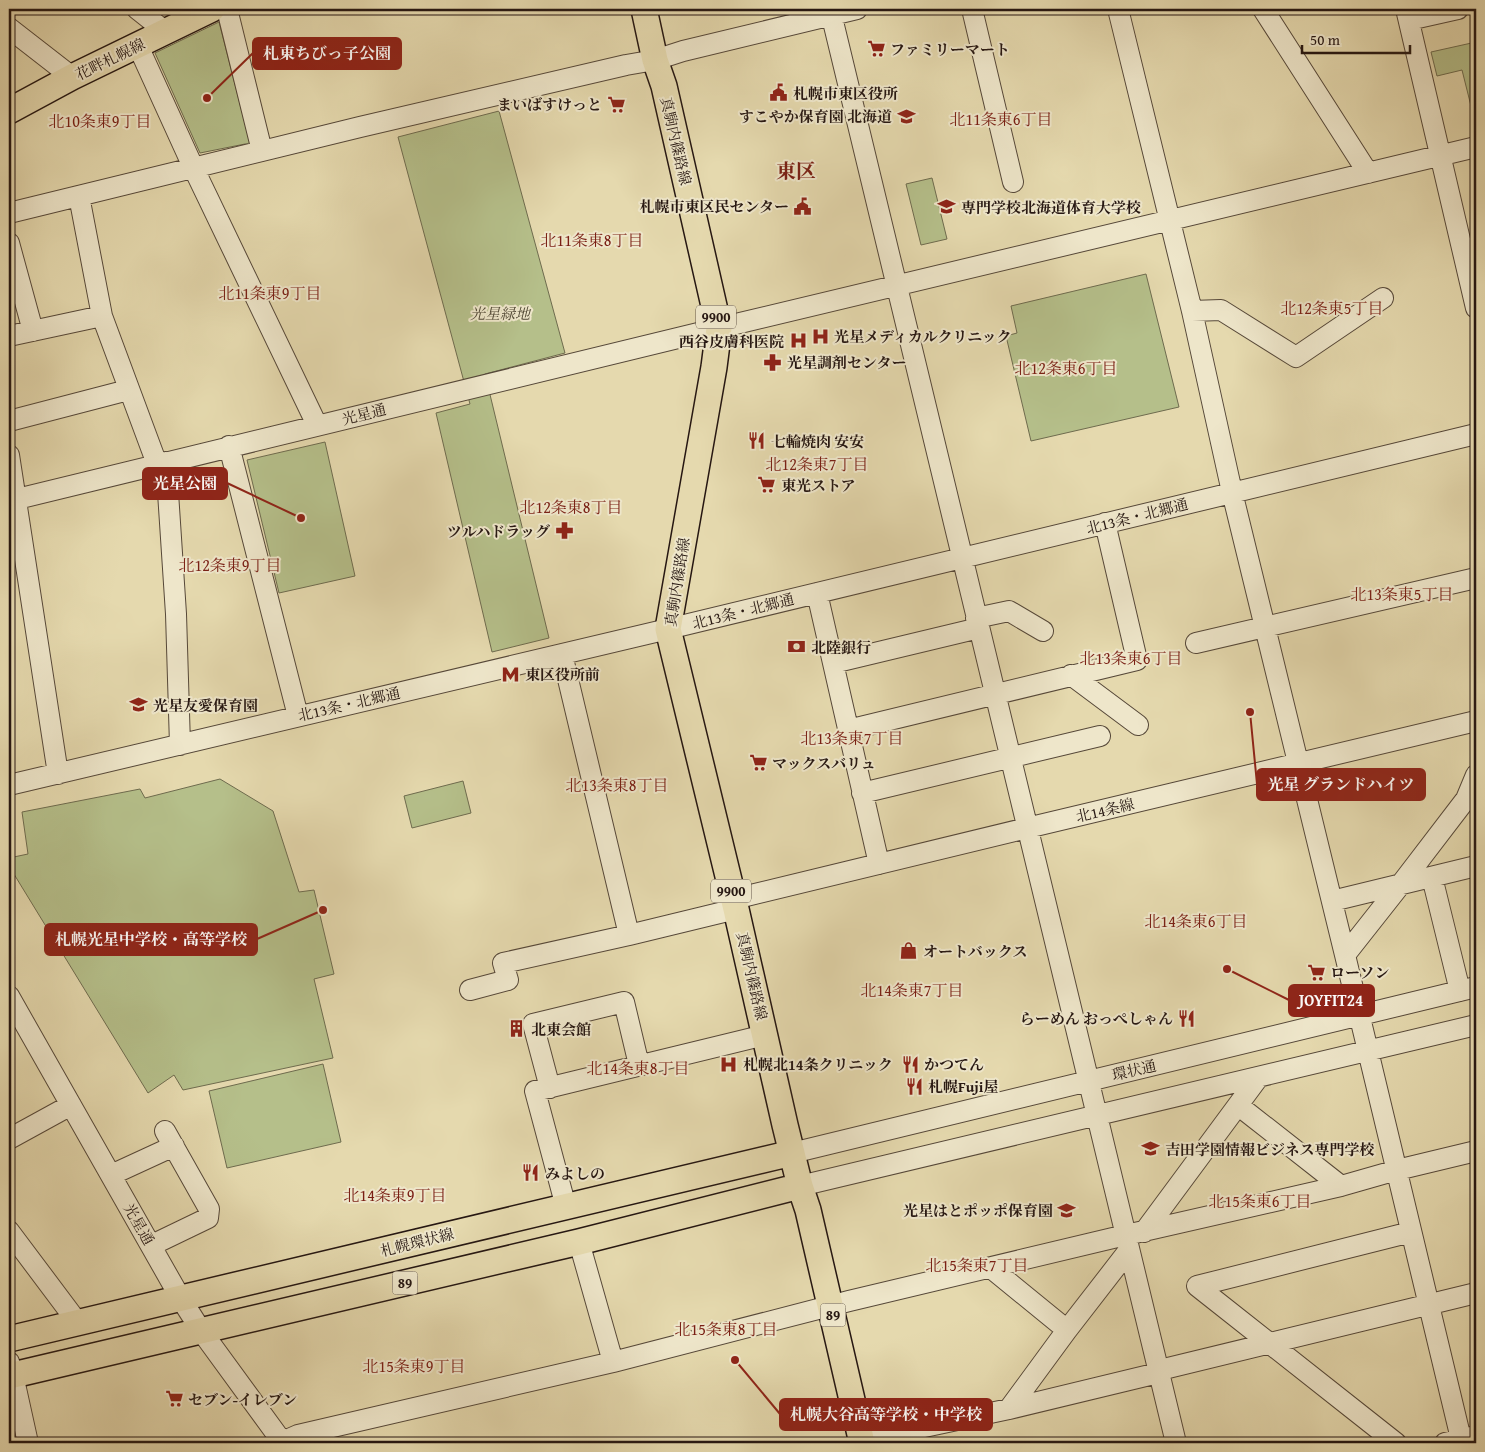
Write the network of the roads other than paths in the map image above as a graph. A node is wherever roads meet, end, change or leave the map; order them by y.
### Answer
1 (137, 9) edge
2 (212, 9) edge
3 (227, 9) edge
4 (644, 9) edge
5 (857, 9) edge
6 (972, 9) edge
7 (1118, 9) edge
8 (1263, 9) edge
9 (1458, 9) edge
10 (831, 12) edge
11 (1407, 15) edge
12 (9, 28) edge
13 (166, 32) junction
14 (138, 46) junction
15 (656, 60) junction
16 (72, 77) junction
17 (9, 111) edge
18 (1476, 147) edge
19 (262, 151) junction
20 (1440, 157) junction
21 (194, 169) junction
22 (1368, 173) junction
23 (1014, 182) dead end
24 (79, 196) junction
25 (9, 213) edge
26 (1169, 220) junction
27 (9, 243) edge
28 (897, 285) junction
29 (1383, 298) dead end
30 (1476, 308) edge
31 (1192, 311) junction
32 (102, 316) junction
33 (719, 328) junction
34 (33, 331) junction
35 (9, 336) edge
36 (128, 390) junction
37 (9, 420) edge
38 (317, 425) junction
39 (1476, 434) edge
40 (229, 446) junction
41 (9, 455) edge
42 (162, 463) junction
43 (1232, 492) junction
44 (12, 500) edge
45 (1105, 523) junction
46 (962, 558) junction
47 (1476, 578) edge
48 (817, 593) junction
49 (978, 623) junction
50 (1266, 627) junction
51 (668, 629) junction
52 (1043, 631) dead end
53 (1196, 643) dead end
54 (562, 654) junction
55 (833, 663) junction
56 (1071, 675) junction
57 (995, 693) junction
58 (298, 716) junction
59 (1476, 721) edge
60 (1138, 725) dead end
61 (848, 730) junction
62 (1100, 736) dead end
63 (180, 745) junction
64 (1010, 758) junction
65 (1299, 764) junction
66 (58, 774) junction
67 (1476, 775) edge
68 (9, 785) edge
69 (862, 793) junction
70 (1026, 828) junction
71 (879, 864) junction
72 (1476, 866) edge
73 (1432, 877) junction
74 (1401, 884) junction
75 (1332, 900) junction
76 (735, 904) junction
77 (629, 935) junction
78 (1345, 955) junction
79 (1468, 989) edge
80 (470, 990) dead end
81 (9, 996) edge
82 (1359, 1015) junction
83 (1476, 1025) edge
84 (765, 1035) junction
85 (1367, 1050) junction
86 (639, 1065) junction
87 (1258, 1078) junction
88 (1088, 1081) junction
89 (550, 1088) junction
90 (71, 1104) junction
91 (1239, 1106) junction
92 (1096, 1117) junction
93 (9, 1139) edge
94 (1476, 1151) edge
95 (792, 1153) junction
96 (1397, 1170) junction
97 (111, 1176) junction
98 (800, 1186) junction
99 (1341, 1186) junction
100 (566, 1207) junction
101 (9, 1231) edge
102 (1411, 1232) junction
103 (1133, 1239) junction
104 (579, 1242) junction
105 (152, 1245) junction
106 (991, 1268) junction
107 (1476, 1293) edge
108 (181, 1299) junction
109 (1428, 1304) junction
110 (830, 1306) junction
111 (78, 1323) junction
112 (1067, 1330) junction
113 (202, 1332) junction
114 (9, 1339) edge
115 (1268, 1344) junction
116 (613, 1362) junction
117 (10, 1371) edge
118 (1158, 1373) junction
119 (1009, 1409) junction
120 (1461, 1441) edge
121 (28, 1443) edge
122 (282, 1443) edge
123 (862, 1443) edge
124 (1176, 1443) edge
125 (1396, 1443) edge

1 - 13 street
2 - 13 main road, 花畔札幌線
3 - 19 street
4 - 15 main road, 真駒内篠路線 / 9900
5 - 10 street
6 - 23 street
7 - 26 street
8 - 22 street
9 - 11 street
10 - 15 street
10 - 28 street
11 - 20 street
12 - 16 street
13 - 14 main road, 花畔札幌線
14 - 16 main road, 花畔札幌線
14 - 21 street
15 - 19 street
15 - 33 main road, 真駒内篠路線 / 9900
16 - 17 main road, 花畔札幌線
18 - 20 street, 光星通
19 - 21 street
20 - 22 street, 光星通
20 - 30 street
21 - 24 street
21 - 38 street
22 - 26 street, 光星通
24 - 25 street
24 - 32 street
26 - 28 street, 光星通
26 - 31 street
27 - 34 street
28 - 33 street, 光星通
28 - 46 street
29 - 31 street
31 - 43 street
32 - 34 street
32 - 36 street
33 - 38 street, 光星通
33 - 51 main road, 真駒内篠路線 / 9900
34 - 35 street
36 - 37 street
36 - 42 street
38 - 40 street, 光星通
39 - 43 street, 北13条・北郷通
40 - 42 street, 光星通
40 - 58 street
41 - 44 street
42 - 44 street, 光星通
42 - 63 street
43 - 45 street, 北13条・北郷通
43 - 50 street
44 - 66 street
45 - 46 street, 北13条・北郷通
45 - 56 street
46 - 48 street, 北13条・北郷通
46 - 49 street
47 - 50 street
48 - 51 street, 北13条・北郷通
48 - 55 street
49 - 52 street
49 - 55 street
49 - 57 street
50 - 53 street
50 - 65 street
51 - 54 street, 北13条・北郷通
51 - 76 main road, 真駒内篠路線 / 9900
54 - 58 street, 北13条・北郷通
54 - 77 street
55 - 61 street
56 - 57 street
56 - 60 street
57 - 61 street
57 - 64 street
58 - 63 street, 北13条・北郷通
59 - 65 street, 北14条線
61 - 69 street
62 - 64 street
63 - 66 street, 北13条・北郷通
64 - 69 street
64 - 70 street
65 - 70 street, 北14条線
65 - 75 street
66 - 68 street, 北13条・北郷通
67 - 74 street
69 - 71 street
70 - 71 street, 北14条線
70 - 88 street
71 - 76 street, 北14条線
72 - 73 street
73 - 74 street
73 - 79 street
74 - 75 street
74 - 78 street
75 - 78 street
76 - 77 street, 北14条線
76 - 84 main road, 真駒内篠路線 / 9900
77 - 80 street, 北14条線
78 - 82 street
79 - 82 street, 環状通
81 - 90 street, 光星通
82 - 85 street
82 - 88 street, 環状通
83 - 85 street
84 - 86 street
84 - 95 main road, 真駒内篠路線 / 9900
85 - 87 street
85 - 96 street
86 - 89 street
86 - 89 street
87 - 91 street
87 - 92 street
88 - 92 street
88 - 95 street, 環状通
89 - 100 street
90 - 93 street
90 - 97 street, 光星通
91 - 99 street
91 - 103 street
92 - 98 street
92 - 103 street
94 - 96 street
95 - 98 main road, 89
95 - 100 main road, 札幌環状線 / 89
96 - 99 street
96 - 102 street
97 - 105 street, 光星通
97 - 105 street
98 - 104 main road, 89
98 - 110 main road, 89
99 - 103 street
100 - 108 main road, 札幌環状線 / 89
101 - 111 street
102 - 109 street
102 - 115 street
103 - 106 street
103 - 112 street
103 - 118 street
104 - 113 main road, 89
104 - 116 street
105 - 108 street, 光星通
106 - 110 street
106 - 112 street
107 - 109 street
108 - 111 main road, 札幌環状線 / 89
108 - 113 street, 光星通
109 - 115 street
109 - 120 street
110 - 116 street
110 - 123 main road, 89
111 - 114 main road, 札幌環状線 / 89
112 - 119 street
113 - 117 main road, 89
113 - 122 street, 光星通
115 - 118 street
115 - 125 street
116 - 122 street
117 - 121 street
118 - 119 street
118 - 124 street
119 - 123 street

